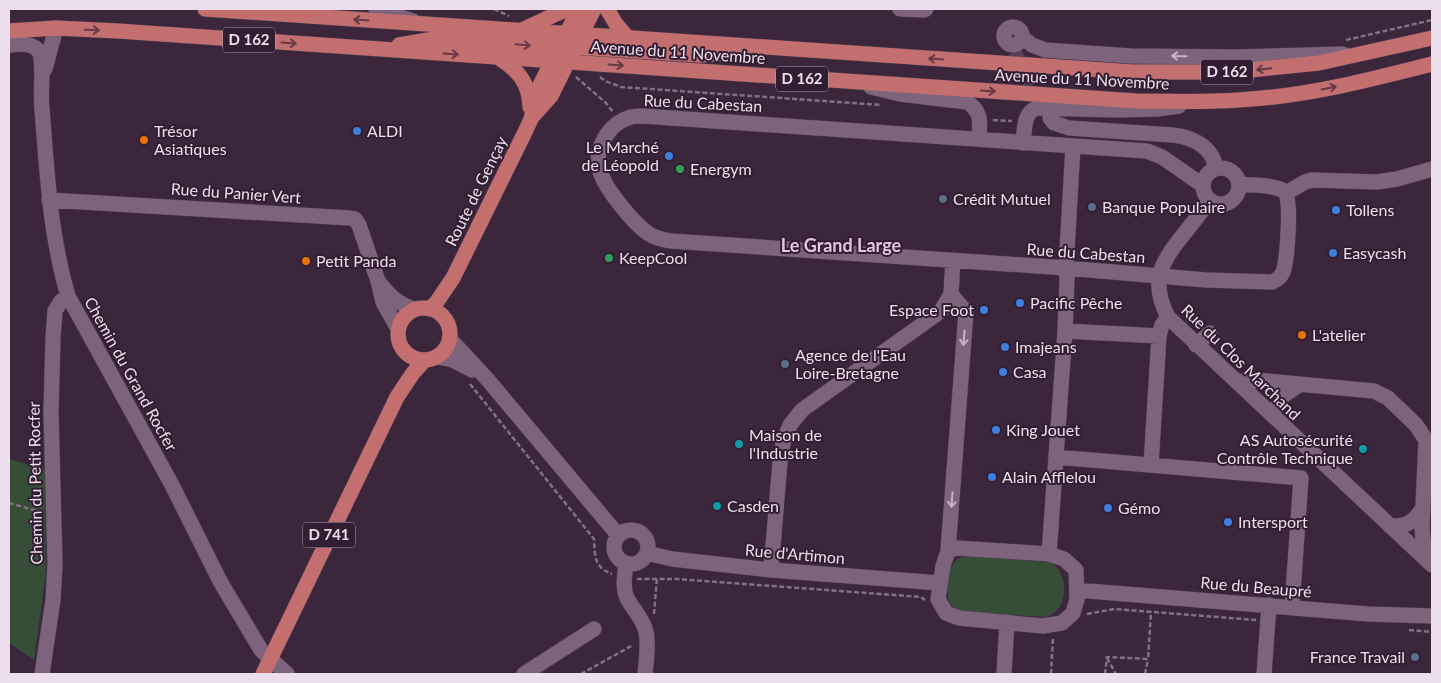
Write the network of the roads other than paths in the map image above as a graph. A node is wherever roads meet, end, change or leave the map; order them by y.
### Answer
1 (205, 9) edge
2 (376, 9) edge
3 (568, 9) edge
4 (579, 9) edge
5 (594, 9) edge
6 (608, 9) edge
7 (900, 9) edge
8 (926, 9) edge
9 (424, 24) junction
10 (56, 28) junction
11 (9, 31) edge
12 (521, 31) junction
13 (575, 38) junction
14 (628, 38) junction
15 (1432, 38) edge
16 (9, 45) edge
17 (1016, 45) dead end
18 (560, 47) junction
19 (370, 49) junction
20 (785, 49) junction
21 (1368, 53) junction
22 (498, 58) junction
23 (560, 62) junction
24 (1432, 64) edge
25 (42, 80) junction
26 (847, 82) junction
27 (1210, 101) junction
28 (1050, 118) tunnel mouth
29 (531, 119) junction
30 (979, 139) junction
31 (1023, 143) junction
32 (1073, 146) junction
33 (1216, 169) junction
34 (1432, 169) edge
35 (1203, 184) junction
36 (1240, 184) junction
37 (1286, 193) junction
38 (49, 200) junction
39 (1210, 200) junction
40 (953, 261) junction
41 (1066, 268) junction
42 (1160, 277) junction
43 (453, 278) junction
44 (378, 281) junction
45 (951, 294) junction
46 (68, 296) junction
47 (421, 309) junction
48 (1168, 317) junction
49 (446, 321) junction
50 (398, 327) junction
51 (1065, 332) junction
52 (1210, 333) dead end
53 (1159, 336) junction
54 (450, 340) junction
55 (1196, 344) junction
56 (404, 352) junction
57 (430, 359) junction
58 (488, 380) junction
59 (1275, 382) junction
60 (1240, 384) junction
61 (1299, 385) junction
62 (397, 397) junction
63 (1268, 411) junction
64 (1056, 457) junction
65 (1151, 465) junction
66 (1422, 509) junction
67 (1390, 526) junction
68 (1422, 528) junction
69 (618, 536) junction
70 (1403, 538) junction
71 (948, 551) junction
72 (647, 553) junction
73 (1049, 554) junction
74 (1430, 563) edge
75 (626, 564) junction
76 (771, 570) junction
77 (940, 583) junction
78 (1077, 590) junction
79 (1269, 605) junction
80 (1292, 608) junction
81 (1432, 616) edge
82 (1007, 622) junction
83 (594, 629) dead end
84 (270, 658) junction
85 (42, 674) edge
86 (263, 674) edge
87 (288, 674) edge
88 (524, 674) edge
89 (645, 674) edge
90 (1004, 674) edge
91 (1264, 674) edge

9 -> 1 main road, Avenue du 11 Novembre / D 162
2 - 9 street
3 - 12 main road
4 - 13 main road, Route de Gençay
5 - 13 main road, Route de Gençay
6 - 14 main road
7 - 8 street
9 - 12 main road, Avenue du 11 Novembre / D 162
10 - 11 main road, Avenue du 11 Novembre / D 162
10 -> 19 main road, Avenue du 11 Novembre / D 162
10 - 25 street
12 - 13 main road, Avenue du 11 Novembre / D 162
13 - 14 main road, Avenue du 11 Novembre / D 162
13 - 18 main road, Route de Gençay
13 - 20 main road
13 - 23 main road, Route de Gençay
14 - 20 main road, Avenue du 11 Novembre / D 162
15 - 21 main road, Avenue du 11 Novembre / D 162
16 - 25 street
21 -> 17 street
19 -> 18 main road
18 - 23 main road, Route de Gençay
19 -> 22 main road, Avenue du 11 Novembre / D 162
21 -> 20 main road, Avenue du 11 Novembre / D 162
22 - 23 main road, Avenue du 11 Novembre / D 162
22 - 29 main road
23 -> 26 main road, Avenue du 11 Novembre / D 162
23 - 29 main road, Route de Gençay
27 -> 24 main road, Avenue du 11 Novembre / D 162
25 - 38 street, Chemin du Grand Rocfer
26 -> 27 main road, Avenue du 11 Novembre / D 162
26 - 30 street
27 - 31 street
28 - 33 street
29 - 43 main road, Route de Gençay
30 - 31 street, Rue du Cabestan
30 - 40 street, Rue du Cabestan
31 - 32 street, Rue du Cabestan
32 - 35 street, Rue du Cabestan
32 - 41 street
33 - 35 street
33 - 36 street
34 - 37 street
35 - 39 street
36 - 37 street
36 - 39 street
37 - 42 street, Rue du Cabestan
38 - 44 street, Rue du Panier Vert
38 - 46 street, Chemin du Grand Rocfer
39 - 42 street, Rue du Clos Marchand
40 - 41 street, Rue du Cabestan
40 - 45 street
41 - 42 street, Rue du Cabestan
41 - 51 street
42 - 48 street, Rue du Clos Marchand
43 - 47 main road, Route de Gençay
43 - 49 main road, Route de Gençay
44 - 47 street, Rue du Panier Vert
44 - 50 street, Rue du Panier Vert
45 -> 71 street
45 - 76 street
46 - 84 street, Chemin du Grand Rocfer
46 - 85 street, Chemin du Petit Rocfer
47 - 49 main road
47 - 50 main road
48 - 53 street
48 - 55 street, Rue du Clos Marchand
49 - 54 main road
50 - 56 main road
51 - 53 street
51 - 64 street
52 - 55 street
53 - 65 street
54 - 57 main road
54 - 58 street
55 - 60 street, Rue du Clos Marchand
56 - 57 main road
56 - 62 main road, D 741
57 - 58 street
57 - 62 main road, D 741
58 - 69 street
59 - 60 street
59 - 61 street
59 - 63 street
60 - 63 street, Rue du Clos Marchand
61 - 63 street
61 - 66 street
62 - 84 main road, D 741
63 - 67 street, Rue du Clos Marchand
64 - 65 street
64 - 73 street
65 - 80 street
66 - 67 street
66 - 68 street
67 - 70 street, Rue du Clos Marchand
68 - 70 street
68 - 74 street
69 - 72 street
69 - 75 street
70 - 74 street, Rue du Clos Marchand
71 - 73 street
71 - 77 street
72 - 75 street
72 - 76 street, Rue d'Artimon
73 - 78 street
75 - 89 street
76 - 77 street, Rue d'Artimon
77 - 82 street
78 - 79 street, Rue du Beaupré
78 - 82 street
79 - 80 street, Rue du Beaupré
79 - 91 street
80 - 81 street, Rue du Beaupré
82 - 90 street
83 - 88 street
84 - 86 main road, D 741
84 - 87 street, Chemin du Grand Rocfer

